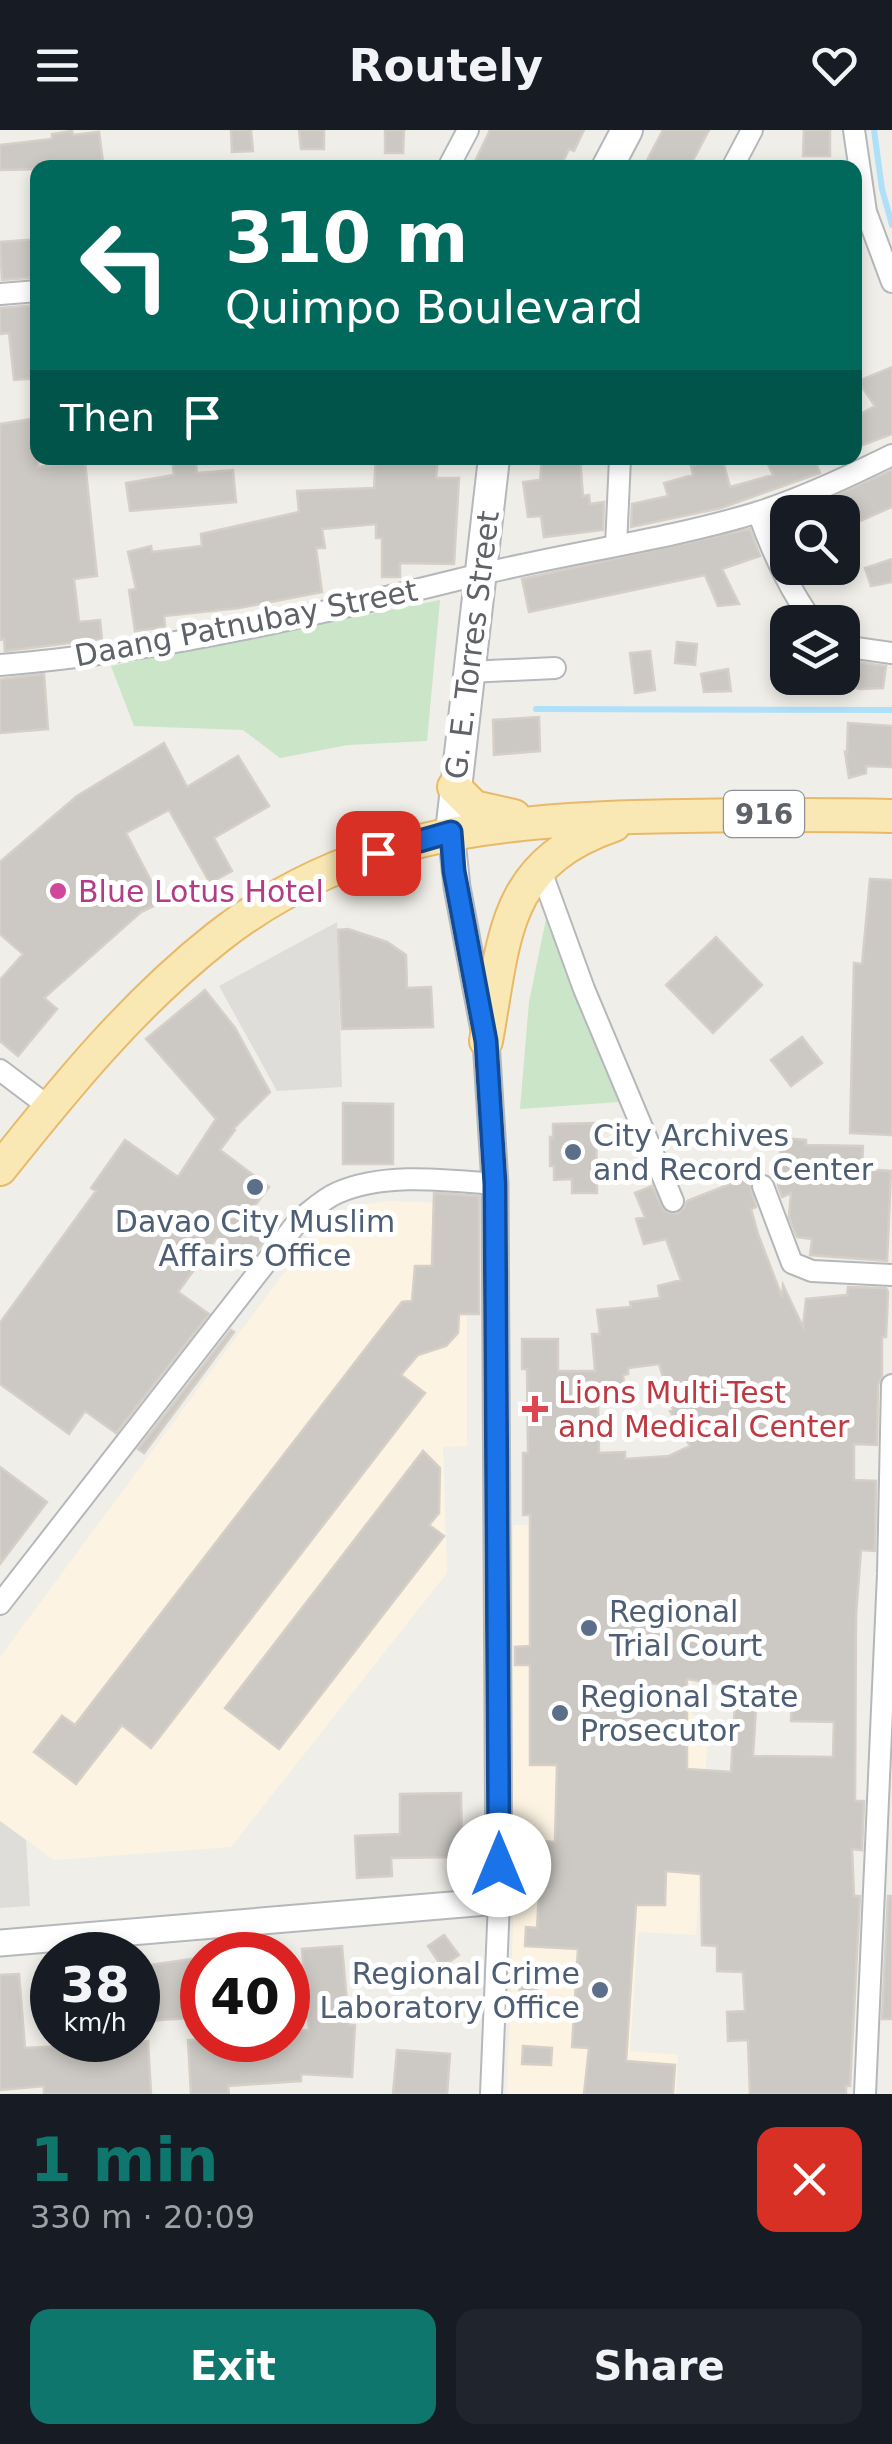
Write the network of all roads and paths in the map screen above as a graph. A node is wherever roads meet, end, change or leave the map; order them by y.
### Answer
1 (468, 130) edge
2 (627, 130) edge
3 (752, 130) edge
4 (854, 130) edge
5 (452, 160) edge
6 (611, 160) edge
7 (736, 160) edge
8 (858, 160) edge
9 (862, 185) edge
10 (892, 282) edge
11 (30, 292) edge
12 (0, 294) edge
13 (892, 456) edge
14 (493, 465) edge
15 (620, 465) edge
16 (758, 512) junction
17 (616, 546) junction
18 (481, 574) junction
19 (801, 605) edge
20 (860, 649) edge
21 (892, 653) edge
22 (0, 665) edge
23 (555, 668) dead end
24 (468, 672) junction
25 (454, 787) junction
26 (892, 816) edge
27 (636, 817) junction
28 (549, 820) junction
29 (451, 832) junction
30 (540, 868) junction
31 (486, 1041) junction
32 (0, 1070) edge
33 (49, 1107) junction
34 (0, 1169) edge
35 (495, 1184) junction
36 (762, 1186) dead end
37 (673, 1202) dead end
38 (892, 1275) edge
39 (892, 1385) edge
40 (0, 1604) edge
41 (499, 1901) junction
42 (0, 1942) edge
43 (491, 2094) edge
44 (866, 2094) edge

1 - 5 street
2 - 6 main road
3 - 7 street
4 - 8 street
9 - 10 street
11 - 12 street
13 - 16 street, Daang Patnubay Street
14 - 18 main road, G. E. Torres Street
15 - 17 street
16 - 17 street, Daang Patnubay Street
16 - 19 street
17 - 18 street, Daang Patnubay Street
18 - 22 street, Daang Patnubay Street
18 - 24 main road, G. E. Torres Street
20 - 21 street
23 - 24 street
24 - 25 main road, G. E. Torres Street
25 - 28 main road
25 - 29 main road, G. E. Torres Street
26 - 27 main road, 916
27 - 28 main road, 916
27 - 30 main road
28 - 29 main road, 916
29 - 31 street
29 - 33 main road, 916
30 - 31 main road
30 - 37 street
31 - 35 street
32 - 33 street
33 - 34 main road, 916
35 - 40 street
35 - 41 street
36 - 38 street
39 - 44 street
41 - 42 street
41 - 43 street

